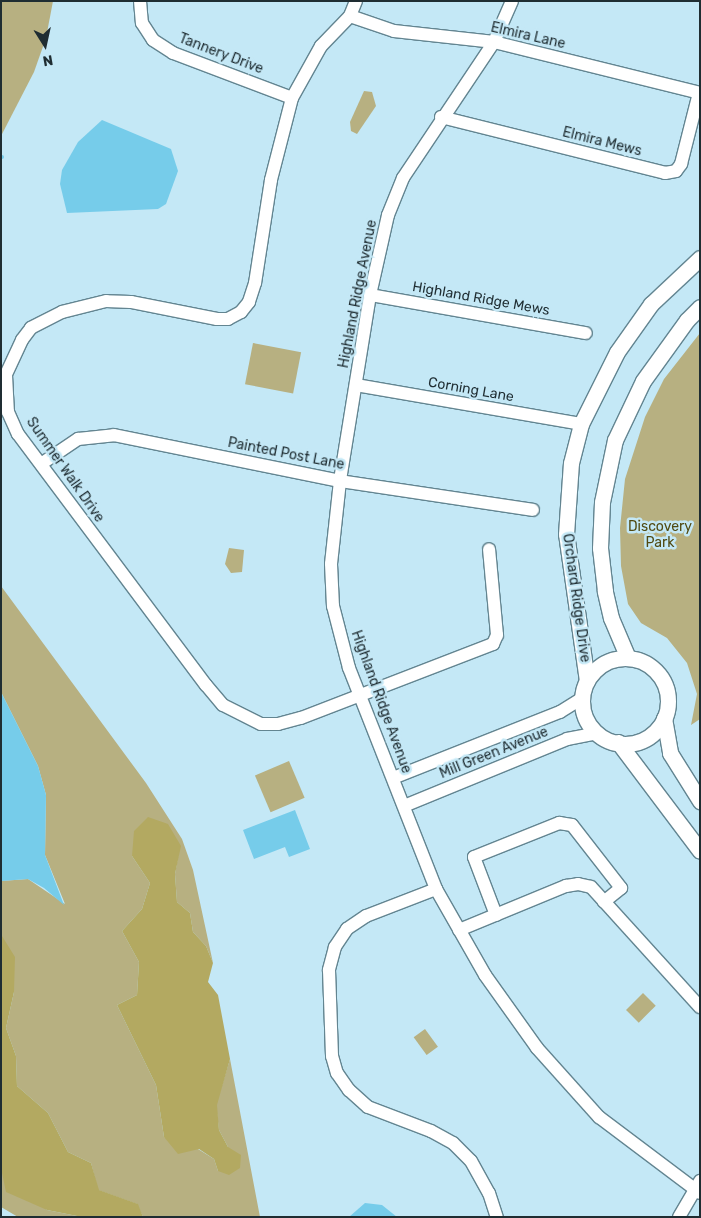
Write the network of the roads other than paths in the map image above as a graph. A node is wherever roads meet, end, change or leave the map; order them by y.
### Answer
1 (140, 1) edge
2 (356, 1) edge
3 (512, 1) edge
4 (350, 16) junction
5 (494, 42) junction
6 (700, 93) edge
7 (292, 98) junction
8 (441, 117) junction
9 (700, 258) edge
10 (370, 296) junction
11 (700, 307) edge
12 (586, 332) dead end
13 (356, 386) junction
14 (581, 424) junction
15 (40, 464) junction
16 (340, 481) junction
17 (533, 510) dead end
18 (489, 549) dead end
19 (628, 658) junction
20 (587, 681) junction
21 (359, 694) junction
22 (582, 698) junction
23 (664, 718) junction
24 (597, 733) junction
25 (618, 742) junction
26 (393, 778) junction
27 (700, 801) edge
28 (404, 806) junction
29 (700, 851) edge
30 (436, 889) junction
31 (604, 902) junction
32 (496, 915) junction
33 (459, 930) junction
34 (700, 1006) edge
35 (698, 1188) edge
36 (497, 1217) edge
37 (679, 1217) edge

1 - 7 street, Tannery Drive
2 - 4 street, Summer Walk Drive
3 - 5 street, Highland Ridge Avenue
4 - 5 street, Elmira Lane
4 - 7 street, Summer Walk Drive
5 - 6 street, Elmira Lane
5 - 8 street, Highland Ridge Avenue
6 - 8 street, Elmira Mews
7 - 15 street, Summer Walk Drive
8 - 10 street, Highland Ridge Avenue
9 - 14 street, Orchard Ridge Drive
10 - 12 street, Highland Ridge Mews
10 - 13 street, Highland Ridge Avenue
11 - 19 street
13 - 14 street, Corning Lane
13 - 16 street, Highland Ridge Avenue
14 - 20 street, Orchard Ridge Drive
15 - 16 street, Painted Post Lane
15 - 21 street, Summer Walk Drive
16 - 17 street, Painted Post Lane
16 - 21 street, Highland Ridge Avenue
18 - 21 street, Summer Walk Drive
19 - 20 street
19 - 23 street
20 - 22 street
21 - 26 street, Highland Ridge Avenue
22 - 24 street
22 - 26 street, Mill Green Avenue
23 - 25 street
23 - 27 street
24 - 25 street
24 - 28 street, Mill Green Avenue
25 - 29 street
26 - 28 street, Highland Ridge Avenue
28 - 30 street, Highland Ridge Avenue
30 - 33 street, Highland Ridge Avenue
30 - 36 street
31 - 32 street
31 - 32 street
31 - 34 street
32 - 33 street
33 - 35 street, Highland Ridge Avenue
35 - 37 street

